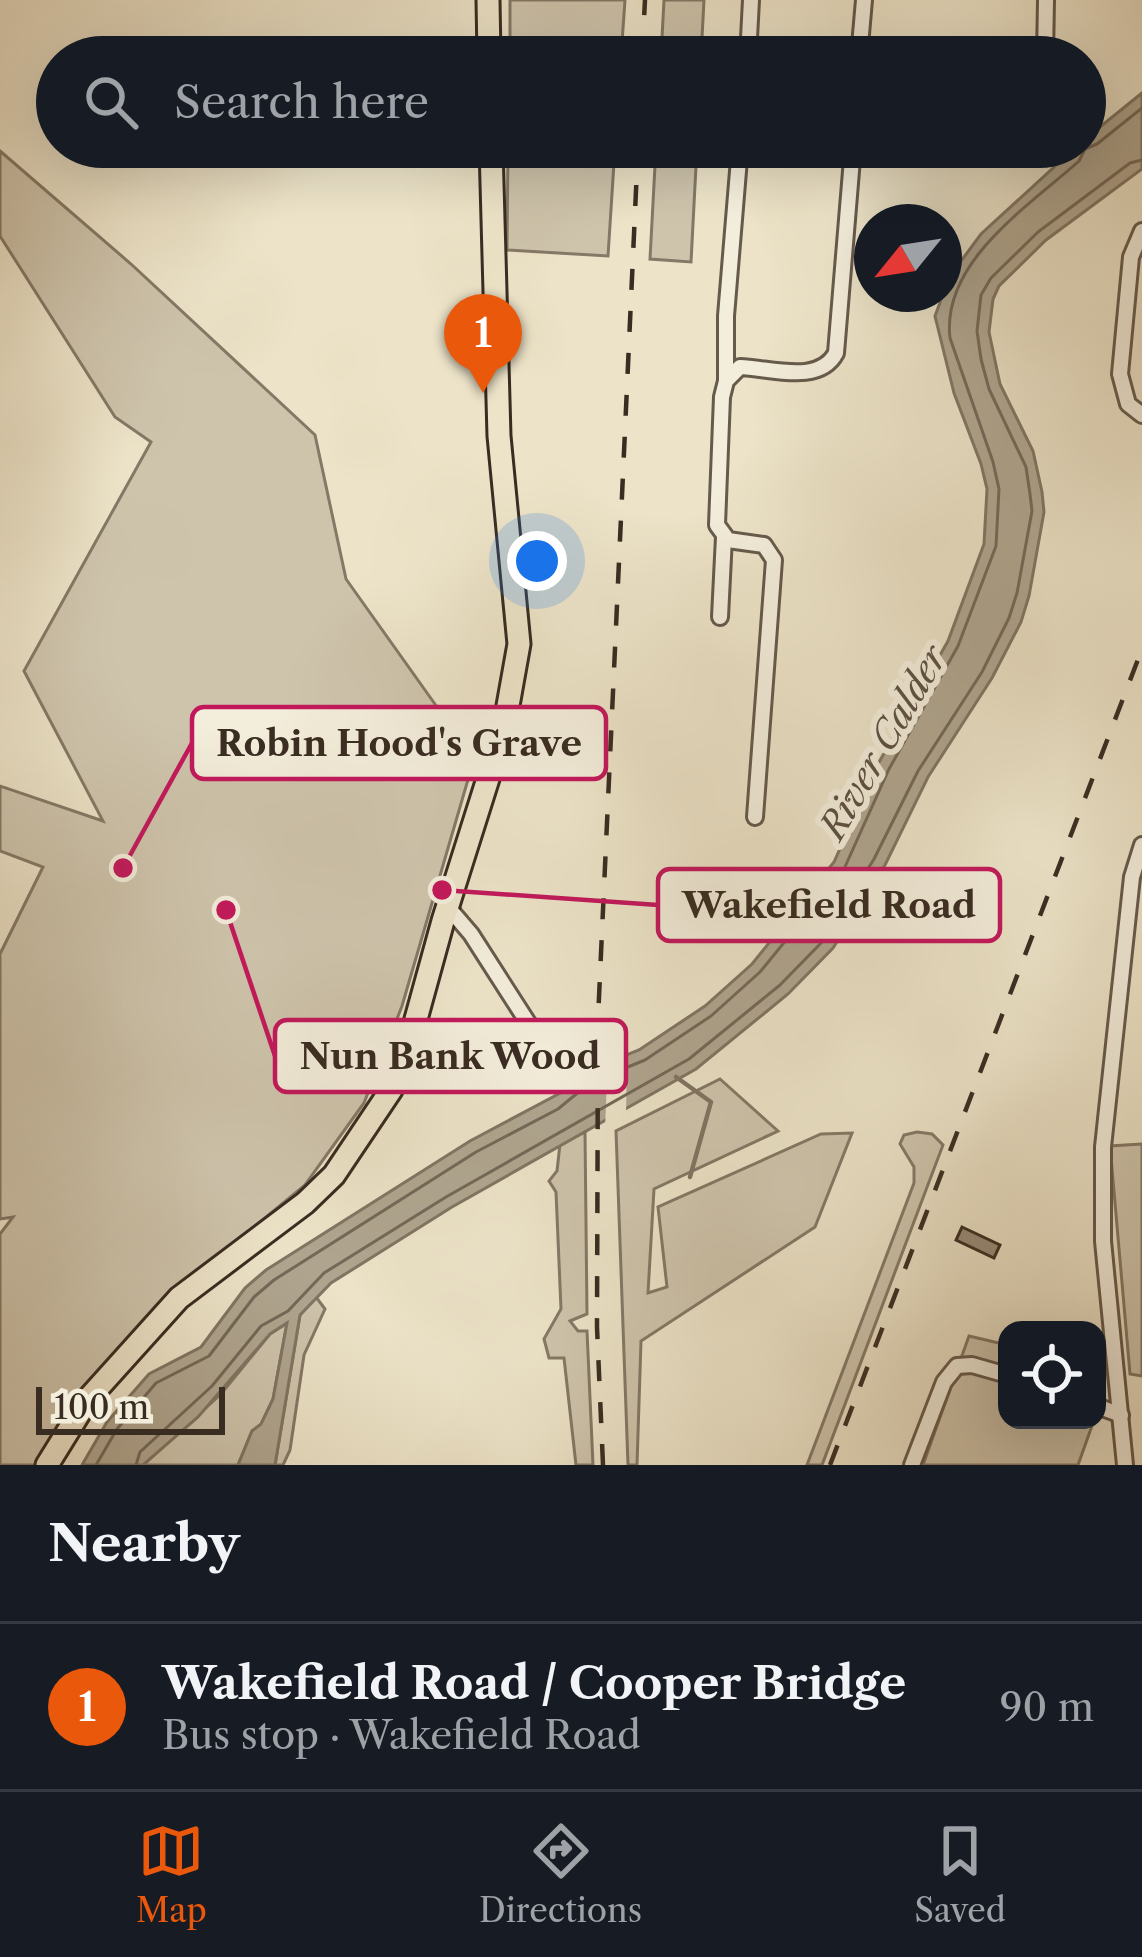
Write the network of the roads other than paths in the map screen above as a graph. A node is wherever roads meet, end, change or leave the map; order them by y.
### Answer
1 (488, 0) edge
2 (751, 0) edge
3 (864, 0) edge
4 (1046, 0) edge
5 (489, 36) edge
6 (749, 36) edge
7 (861, 36) edge
8 (1045, 36) edge
9 (492, 168) edge
10 (738, 168) edge
11 (852, 168) edge
12 (1142, 231) edge
13 (726, 381) junction
14 (1142, 415) edge
15 (724, 537) junction
16 (720, 617) dead end
17 (755, 817) dead end
18 (1142, 845) edge
19 (447, 906) junction
20 (579, 1060) dead end
21 (998, 1372) edge
22 (1106, 1409) edge
23 (1121, 1415) junction
24 (47, 1465) edge
25 (912, 1465) edge
26 (1125, 1465) edge

1 - 5 highway
2 - 6 street
3 - 7 street
4 - 8 street
9 - 19 highway
10 - 13 street
11 - 13 street
12 - 14 street
13 - 15 street
15 - 16 street
15 - 17 street
18 - 23 street
19 - 20 street
19 - 24 highway
21 - 25 street
22 - 23 street
23 - 26 street

